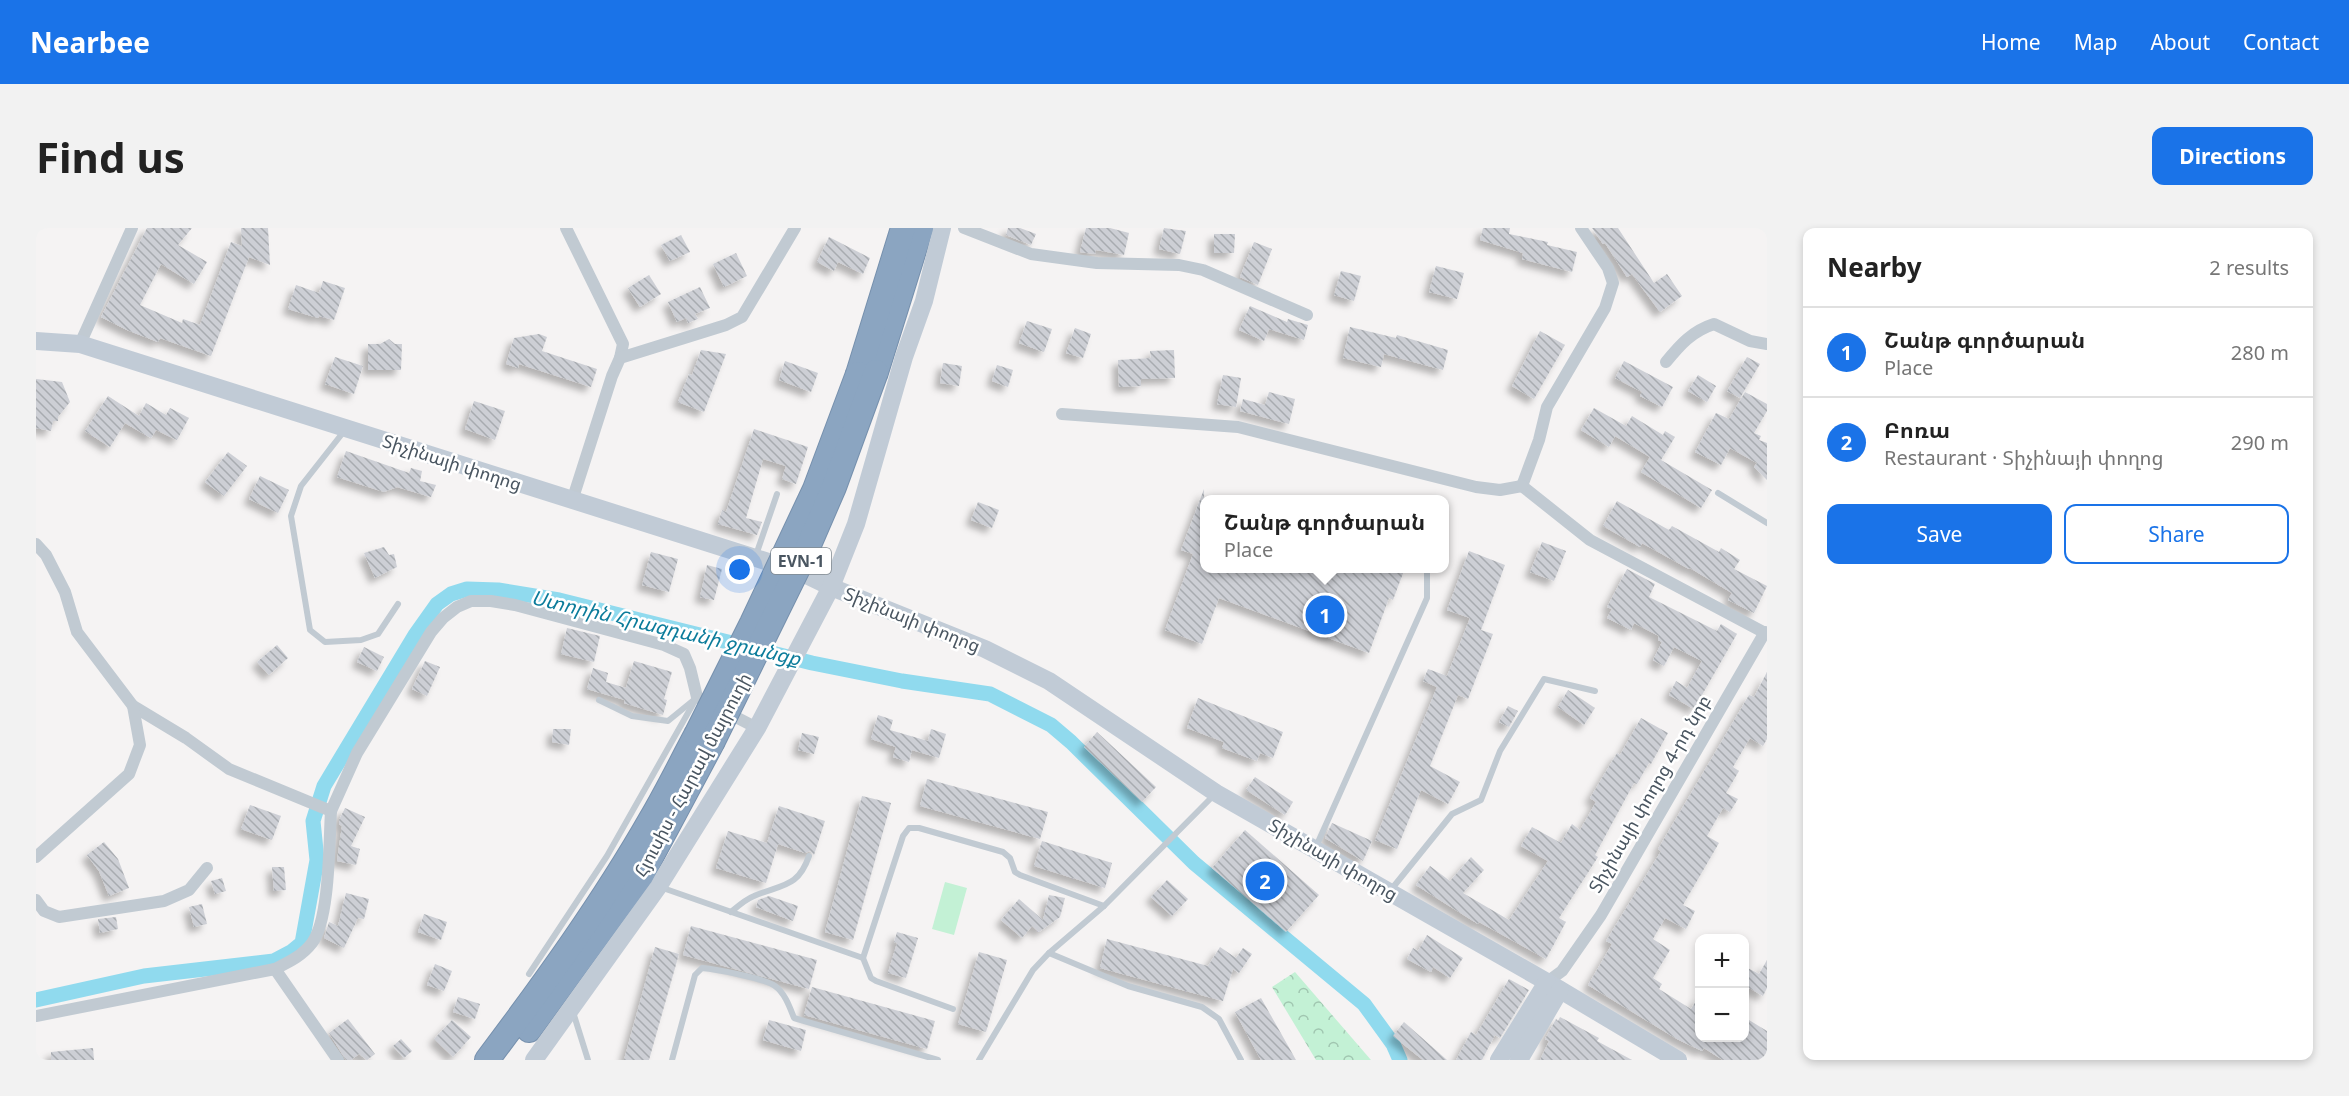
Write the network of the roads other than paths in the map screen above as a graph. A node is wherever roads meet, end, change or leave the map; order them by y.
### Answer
1 (132, 228) edge
2 (566, 228) edge
3 (795, 228) edge
4 (903, 228) edge
5 (921, 228) edge
6 (942, 228) edge
7 (964, 228) edge
8 (1581, 228) edge
9 (1307, 315) dead end
10 (36, 341) edge
11 (80, 344) junction
12 (1767, 344) edge
13 (620, 358) junction
14 (1666, 362) dead end
15 (867, 373) junction
16 (1062, 414) dead end
17 (345, 430) junction
18 (1522, 486) junction
19 (1718, 493) dead end
20 (777, 494) dead end
21 (572, 501) junction
22 (1767, 523) edge
23 (36, 544) edge
24 (754, 558) junction
25 (1427, 573) edge
26 (831, 587) junction
27 (398, 604) dead end
28 (1766, 631) edge
29 (1595, 691) dead end
30 (697, 697) junction
31 (599, 700) dead end
32 (133, 706) junction
33 (757, 728) junction
34 (704, 739) junction
35 (1216, 794) junction
36 (328, 809) junction
37 (1315, 849) junction
38 (809, 856) dead end
39 (36, 857) edge
40 (207, 868) dead end
41 (658, 886) junction
42 (1389, 891) junction
43 (36, 900) edge
44 (1104, 906) junction
45 (731, 912) junction
46 (1049, 953) junction
47 (863, 958) junction
48 (275, 969) junction
49 (529, 974) dead end
50 (1554, 986) junction
51 (572, 1008) junction
52 (953, 1009) dead end
53 (36, 1016) edge
54 (338, 1060) edge
55 (487, 1060) edge
56 (505, 1060) edge
57 (534, 1060) edge
58 (588, 1060) edge
59 (672, 1060) edge
60 (938, 1060) edge
61 (979, 1060) edge
62 (1241, 1060) edge
63 (1499, 1060) edge
64 (1519, 1060) edge
65 (1678, 1060) edge

1 - 11 street
2 - 13 street
3 - 13 street
4 - 15 highway, Հյուսիս - Հարավ մայրուղի / EVN-1
5 - 15 highway, Հյուսիս - Հարավ մայրուղի / EVN-1
6 - 26 main road
7 - 9 street
8 - 18 street
10 - 11 main road, Տիչինայի փողոց
11 - 17 main road, Տիչինայի փողոց
12 - 14 street
13 - 21 street
15 - 34 highway, Հյուսիս - Հարավ մայրուղի / EVN-1, bridge
16 - 18 street
17 - 21 main road, Տիչինայի փողոց
17 - 27 lane
18 - 28 street
19 - 22 lane
20 - 24 lane
21 - 24 main road, Տիչինայի փողոց
23 - 32 street
24 - 26 main road, Տիչինայի փողոց
25 - 37 lane
26 - 33 main road
26 - 35 main road, Տիչինայի փողոց
28 - 50 street, Տիչինայի փողոց 4-րդ նրբ
29 - 42 lane
30 - 31 lane
30 - 33 street
30 - 36 street
30 - 49 lane
32 - 36 street
32 - 39 street
33 - 41 main road
34 - 55 highway, Հյուսիս - Հարավ մայրուղի / EVN-1
34 - 56 highway, Հյուսիս - Հարավ մայրուղի / EVN-1
35 - 37 main road, Տիչինայի փողոց
35 - 44 lane
36 - 48 street
37 - 42 main road, Տիչինայի փողոց
38 - 45 lane
40 - 43 street
41 - 45 lane
41 - 51 main road
42 - 50 main road, Տիչինայի փողոց
44 - 46 lane
44 - 47 lane
45 - 47 lane
46 - 61 lane
46 - 62 lane
47 - 52 lane
48 - 53 street
48 - 54 street
50 - 63 main road
50 - 64 main road
50 - 65 main road, Տիչինայի փողոց
51 - 57 main road
51 - 58 lane
59 - 60 lane

